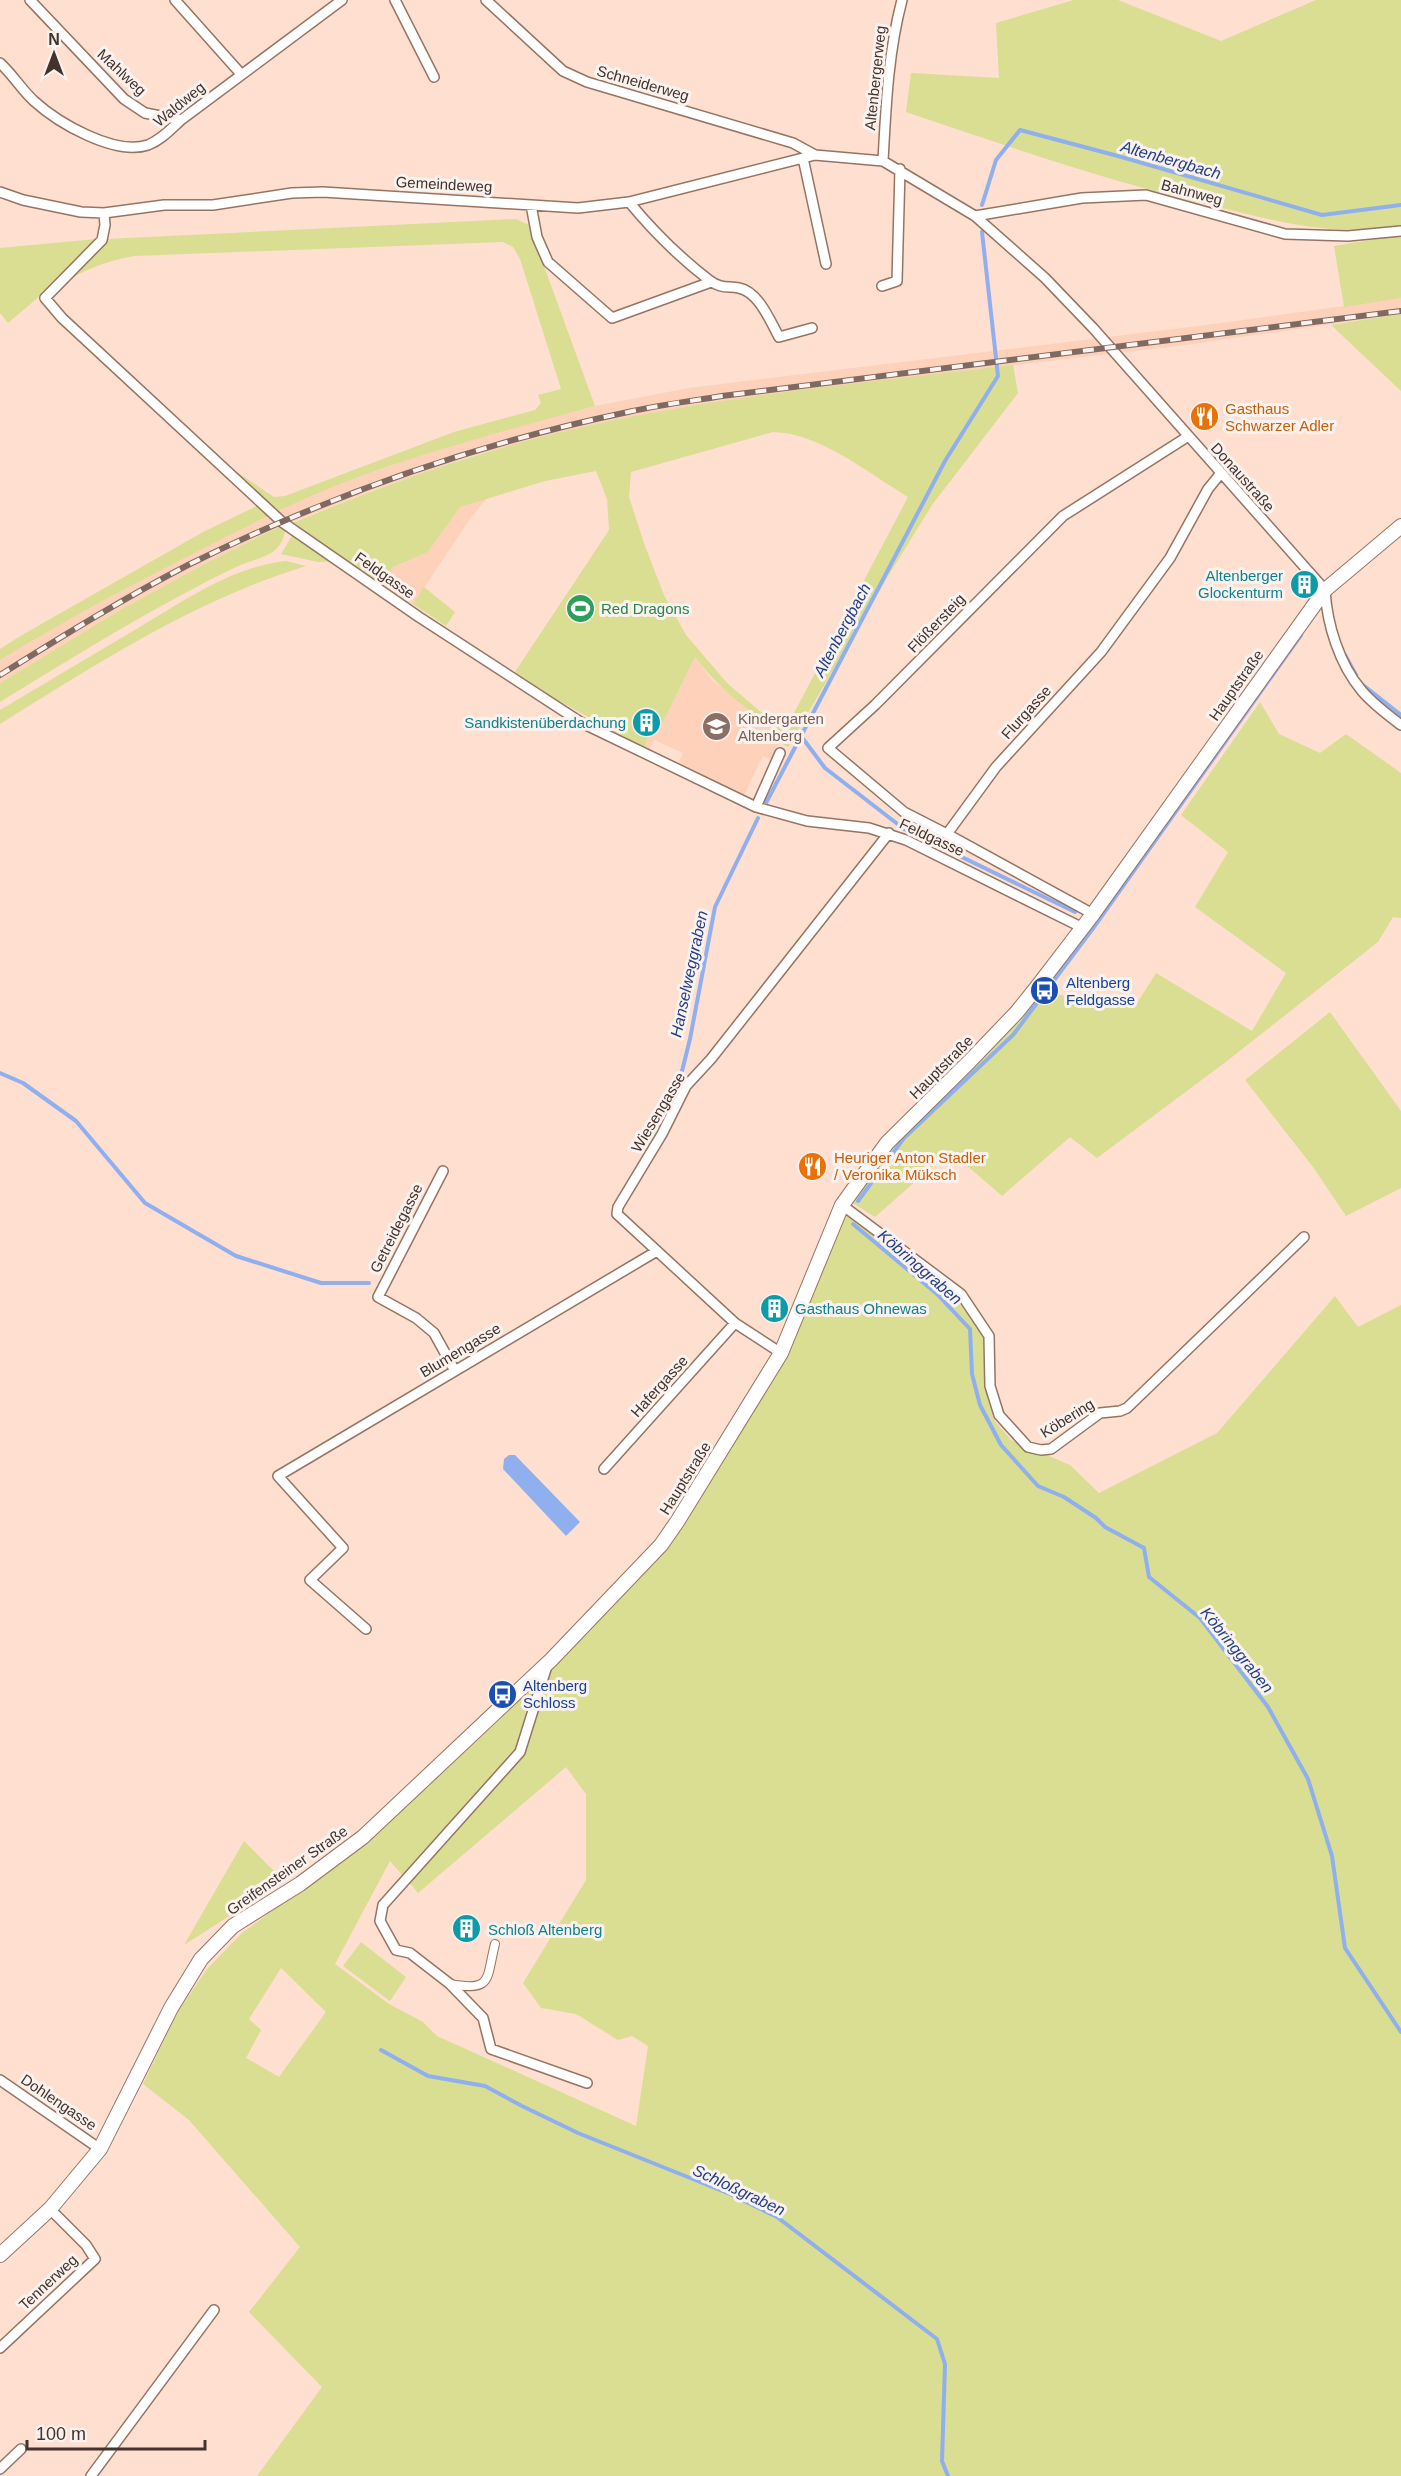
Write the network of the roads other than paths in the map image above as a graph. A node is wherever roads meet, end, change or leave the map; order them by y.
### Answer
1 (30, 0) edge
2 (175, 0) edge
3 (342, 0) edge
4 (395, 0) edge
5 (486, 0) edge
6 (902, 0) edge
7 (0, 63) edge
8 (241, 74) junction
9 (434, 77) dead end
10 (181, 120) junction
11 (815, 155) junction
12 (803, 158) junction
13 (883, 161) junction
14 (900, 169) junction
15 (0, 192) edge
16 (629, 202) junction
17 (531, 205) junction
18 (104, 213) junction
19 (975, 216) junction
20 (1401, 231) edge
21 (826, 264) dead end
22 (711, 282) junction
23 (882, 286) dead end
24 (812, 328) dead end
25 (1187, 437) junction
26 (1221, 473) junction
27 (1401, 526) edge
28 (1325, 590) junction
29 (1401, 725) edge
30 (780, 753) dead end
31 (756, 807) junction
32 (889, 833) junction
33 (947, 834) junction
34 (1093, 914) junction
35 (1083, 928) junction
36 (443, 1171) dead end
37 (842, 1205) junction
38 (1304, 1237) dead end
39 (657, 1251) junction
40 (735, 1323) junction
41 (781, 1353) junction
42 (455, 1371) junction
43 (604, 1469) dead end
44 (366, 1629) dead end
45 (549, 1662) junction
46 (495, 1944) dead end
47 (450, 1984) junction
48 (0, 2080) edge
49 (587, 2083) dead end
50 (100, 2149) junction
51 (50, 2210) junction
52 (0, 2255) edge
53 (214, 2310) dead end
54 (0, 2348) edge
55 (21, 2449) dead end
56 (0, 2469) edge
57 (91, 2476) edge

1 - 10 street, Mahlweg
2 - 8 street
3 - 8 street, Waldweg
4 - 9 street
5 - 11 street, Schneiderweg
6 - 13 street, Altenbergerweg
7 - 10 street, Waldweg
8 - 10 street, Waldweg
11 - 12 street, Gemeindeweg
11 - 13 street, Gemeindeweg
12 - 16 street, Gemeindeweg
12 - 21 street
13 - 14 street, Donaustraße
14 - 19 street, Donaustraße
14 - 23 street
15 - 18 street, Gemeindeweg
16 - 17 street, Gemeindeweg
16 - 22 street
17 - 18 street, Gemeindeweg
17 - 22 street
18 - 31 street, Feldgasse
19 - 20 street, Bahnweg
19 - 25 street, Donaustraße
22 - 24 street
25 - 26 street, Donaustraße
25 - 33 street, Flößersteig
26 - 28 street, Donaustraße
26 - 33 street, Flurgasse
27 - 28 main road, Hauptstraße
28 - 29 street
28 - 34 main road, Hauptstraße
30 - 31 street
31 - 32 street, Feldgasse
32 - 35 street, Feldgasse
32 - 39 street, Wiesengasse
33 - 34 street
34 - 35 main road, Hauptstraße
35 - 37 main road, Hauptstraße
36 - 42 street, Getreidegasse
37 - 38 street, Köbering
37 - 41 main road, Hauptstraße
39 - 40 street, Wiesengasse
39 - 42 street, Blumengasse
40 - 41 street, Wiesengasse
40 - 43 street, Hafergasse
41 - 45 main road, Hauptstraße
42 - 44 street, Blumengasse
45 - 47 street
45 - 50 main road, Greifensteiner Straße
46 - 47 street
47 - 49 street
48 - 50 street, Dohlengasse
50 - 51 main road, Greifensteiner Straße
51 - 52 main road, Greifensteiner Straße
51 - 54 street, Tennerweg
53 - 57 street
55 - 56 street

